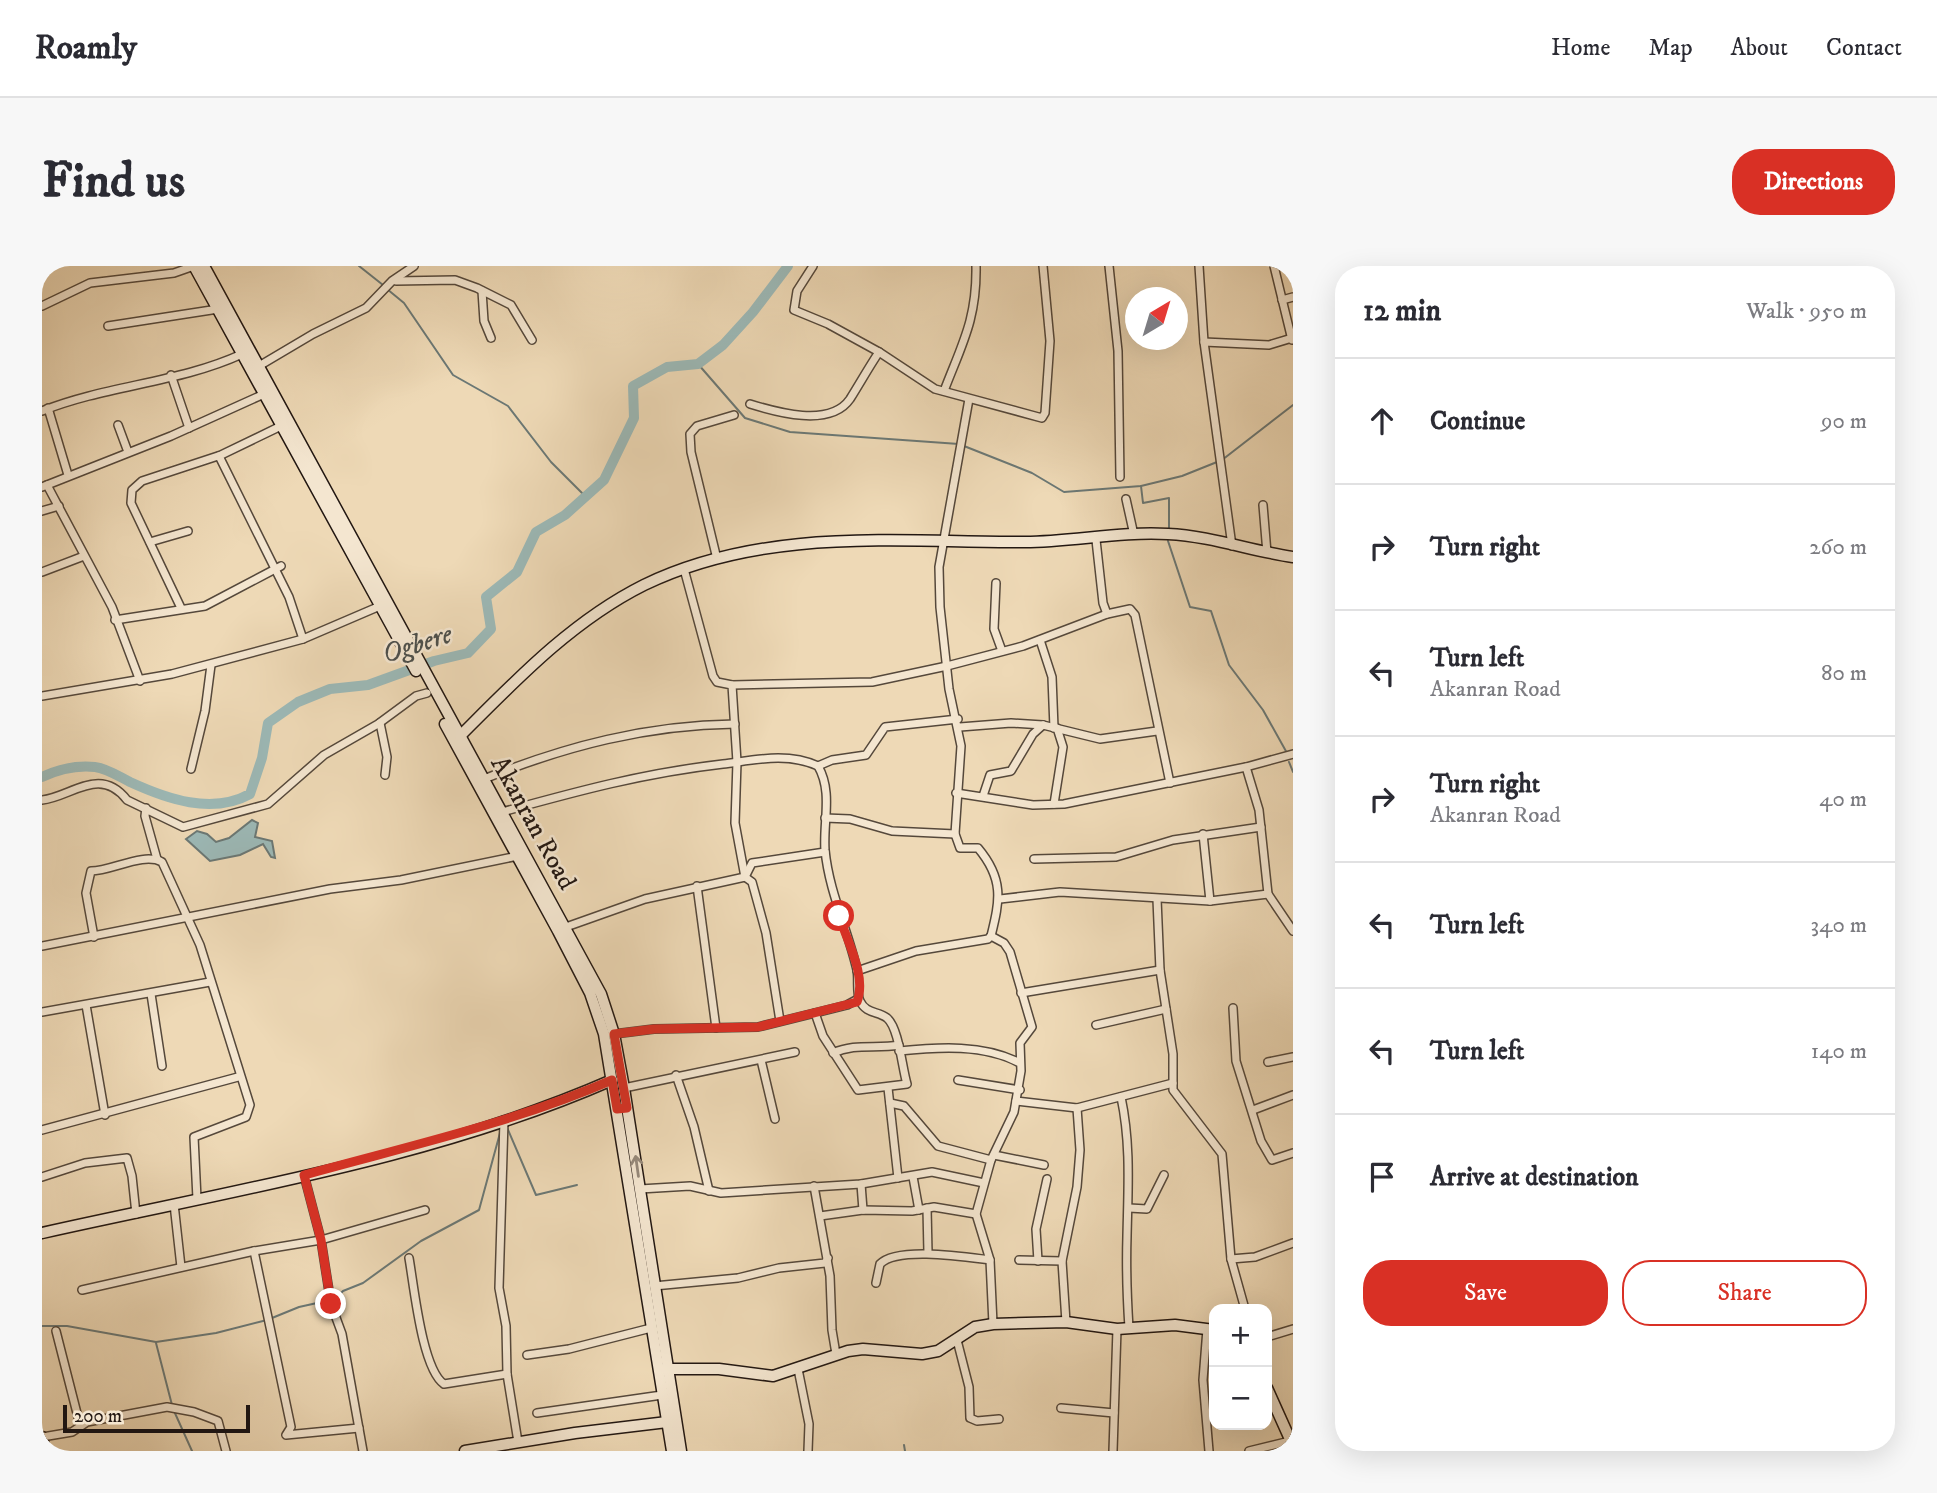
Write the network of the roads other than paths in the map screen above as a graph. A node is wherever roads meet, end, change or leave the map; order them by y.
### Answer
1 (194, 266) edge
2 (204, 266) edge
3 (414, 266) edge
4 (813, 266) edge
5 (976, 266) edge
6 (1043, 266) edge
7 (1110, 266) edge
8 (1199, 266) edge
9 (1274, 266) edge
10 (387, 286) junction
11 (482, 291) junction
12 (1293, 297) edge
13 (1282, 300) junction
14 (42, 306) edge
15 (218, 309) junction
16 (108, 326) dead end
17 (491, 338) dead end
18 (1292, 340) edge
19 (532, 341) dead end
20 (1204, 342) junction
21 (879, 352) junction
22 (242, 355) junction
23 (259, 366) junction
24 (171, 375) junction
25 (944, 391) junction
26 (264, 394) junction
27 (969, 399) junction
28 (750, 404) dead end
29 (45, 410) edge
30 (734, 415) dead end
31 (118, 425) dead end
32 (281, 426) junction
33 (189, 428) junction
34 (128, 452) junction
35 (219, 456) junction
36 (68, 475) junction
37 (1120, 477) dead end
38 (44, 486) edge
39 (1126, 499) dead end
40 (1263, 505) dead end
41 (59, 506) junction
42 (42, 511) edge
43 (341, 527) junction
44 (188, 530) dead end
45 (1134, 535) junction
46 (1096, 540) junction
47 (943, 541) junction
48 (150, 542) junction
49 (1232, 546) junction
50 (1268, 553) junction
51 (85, 556) junction
52 (1293, 557) edge
53 (717, 559) junction
54 (281, 566) dead end
55 (684, 569) junction
56 (274, 571) junction
57 (42, 572) edge
58 (996, 583) dead end
59 (380, 606) junction
60 (181, 608) junction
61 (1107, 614) junction
62 (115, 620) junction
63 (303, 639) junction
64 (1040, 640) junction
65 (1002, 651) junction
66 (414, 660) junction
67 (211, 665) junction
68 (947, 666) junction
69 (420, 671) junction
70 (140, 681) junction
71 (732, 685) junction
72 (427, 693) junction
73 (42, 696) edge
74 (380, 723) junction
75 (959, 723) junction
76 (735, 724) junction
77 (1043, 725) junction
78 (1056, 728) junction
79 (1068, 731) junction
80 (1157, 731) junction
81 (460, 736) junction
82 (1060, 739) junction
83 (1293, 754) edge
84 (737, 762) junction
85 (818, 766) junction
86 (1246, 767) junction
87 (191, 769) dead end
88 (385, 775) dead end
89 (484, 779) junction
90 (1170, 783) junction
91 (956, 793) junction
92 (983, 796) junction
93 (42, 800) edge
94 (1054, 804) junction
95 (146, 808) junction
96 (502, 812) junction
97 (825, 818) junction
98 (1261, 827) junction
99 (955, 834) junction
100 (1203, 834) junction
101 (825, 852) junction
102 (518, 856) junction
103 (157, 859) junction
104 (1034, 859) dead end
105 (745, 877) junction
106 (697, 886) junction
107 (1268, 894) junction
108 (1000, 899) junction
109 (1157, 899) junction
110 (1210, 901) junction
111 (190, 919) junction
112 (566, 927) junction
113 (1293, 931) edge
114 (991, 936) junction
115 (94, 937) junction
116 (42, 946) edge
117 (1160, 970) junction
118 (857, 971) junction
119 (210, 982) junction
120 (1021, 993) junction
121 (150, 994) junction
122 (858, 999) junction
123 (86, 1005) junction
124 (1233, 1008) dead end
125 (1166, 1009) junction
126 (42, 1012) edge
127 (815, 1013) junction
128 (780, 1021) junction
129 (1096, 1025) dead end
130 (716, 1028) junction
131 (614, 1034) junction
132 (899, 1048) junction
133 (796, 1052) dead end
134 (833, 1053) junction
135 (1293, 1058) edge
136 (761, 1059) junction
137 (1268, 1062) dead end
138 (1020, 1063) junction
139 (162, 1066) dead end
140 (676, 1075) junction
141 (239, 1077) junction
142 (612, 1080) junction
143 (958, 1080) dead end
144 (1174, 1083) junction
145 (624, 1088) junction
146 (888, 1088) junction
147 (1020, 1090) junction
148 (1293, 1095) edge
149 (1121, 1097) junction
150 (1016, 1101) junction
151 (890, 1103) junction
152 (1077, 1108) junction
153 (622, 1109) junction
154 (1253, 1110) junction
155 (105, 1115) junction
156 (775, 1119) dead end
157 (504, 1120) junction
158 (42, 1130) edge
159 (1293, 1153) edge
160 (993, 1158) junction
161 (1044, 1165) dead end
162 (304, 1175) junction
163 (1164, 1175) dead end
164 (42, 1177) edge
165 (913, 1177) junction
166 (898, 1178) junction
167 (1046, 1179) dead end
168 (984, 1183) junction
169 (861, 1184) junction
170 (814, 1186) junction
171 (640, 1189) junction
172 (709, 1191) junction
173 (197, 1199) junction
174 (174, 1204) junction
175 (1129, 1208) junction
176 (923, 1209) junction
177 (425, 1210) dead end
178 (863, 1210) junction
179 (135, 1214) junction
180 (976, 1214) junction
181 (820, 1216) junction
182 (42, 1233) edge
183 (321, 1240) junction
184 (1293, 1243) edge
185 (254, 1251) junction
186 (928, 1253) junction
187 (409, 1258) dead end
188 (828, 1258) junction
189 (1231, 1258) junction
190 (1020, 1260) dead end
191 (990, 1261) junction
192 (1038, 1261) junction
193 (1062, 1261) junction
194 (181, 1267) junction
195 (876, 1283) dead end
196 (654, 1286) junction
197 (82, 1290) dead end
198 (1244, 1304) edge
199 (1066, 1321) junction
200 (993, 1324) junction
201 (650, 1328) junction
202 (1129, 1328) junction
203 (1117, 1329) junction
204 (1209, 1329) edge
205 (1293, 1329) edge
206 (57, 1331) dead end
207 (1272, 1335) edge
208 (957, 1340) junction
209 (1209, 1342) edge
210 (836, 1354) junction
211 (527, 1355) dead end
212 (666, 1369) junction
213 (798, 1369) junction
214 (507, 1374) junction
215 (662, 1395) junction
216 (1272, 1399) edge
217 (1061, 1408) dead end
218 (537, 1413) dead end
219 (1114, 1413) junction
220 (999, 1419) dead end
221 (667, 1422) junction
222 (80, 1425) junction
223 (359, 1428) junction
224 (42, 1437) edge
225 (1291, 1439) edge
226 (518, 1442) junction
227 (45, 1451) edge
228 (226, 1451) edge
229 (363, 1451) edge
230 (465, 1451) edge
231 (672, 1451) edge
232 (681, 1451) edge
233 (808, 1451) edge
234 (1113, 1451) edge
235 (1209, 1451) edge
236 (1249, 1451) edge
237 (1292, 1451) edge

1 - 14 street
1 - 15 main road, Akanran Road
2 - 23 main road, Akanran Road
3 - 10 street
4 - 21 street
5 - 25 street
6 - 27 street
7 - 37 street
8 - 20 street
9 - 13 street
10 - 11 street
10 - 23 street
11 - 17 street
11 - 19 street
12 - 13 street
13 - 18 street
15 - 16 street
15 - 22 main road, Akanran Road
18 - 20 street
20 - 49 street
21 - 25 street
21 - 28 street
22 - 24 street
22 - 26 main road, Akanran Road
23 - 43 main road, Akanran Road
24 - 29 street
24 - 33 street
25 - 27 street
26 - 32 main road, Akanran Road
26 - 33 street
27 - 47 street
29 - 36 street
30 - 53 street
31 - 34 street
32 - 35 street
32 - 43 main road, Akanran Road
33 - 34 street
34 - 36 street
35 - 48 street
35 - 56 street
36 - 38 street
38 - 41 street
39 - 45 street
40 - 50 street
41 - 42 street
41 - 51 street
43 - 59 main road, Akanran Road
43 - 66 main road, Akanran Road
44 - 48 street
45 - 46 main road
45 - 49 main road
46 - 47 main road
46 - 61 street
47 - 53 main road
47 - 68 street
48 - 60 street
49 - 50 main road
50 - 52 main road
51 - 57 street
51 - 62 street
53 - 55 main road
54 - 56 street
55 - 71 street
55 - 81 main road
56 - 60 street
56 - 63 street
58 - 65 street
59 - 63 street
59 - 66 main road, Akanran Road
60 - 62 street
61 - 64 street
61 - 80 street
62 - 70 street
63 - 67 street
64 - 65 street
64 - 78 street
65 - 68 street
66 - 69 main road, Akanran Road
67 - 70 street
67 - 87 street
68 - 71 street
68 - 75 street
69 - 72 main road, Akanran Road
69 - 81 main road, Akanran Road
70 - 73 street
71 - 76 street
72 - 74 street
72 - 102 main road, Akanran Road
74 - 88 street
74 - 95 street
75 - 77 street
75 - 85 street
75 - 91 street
76 - 84 street
76 - 89 street
77 - 78 street
77 - 92 street
78 - 79 street
78 - 82 street
79 - 80 street
79 - 82 street
80 - 90 street
81 - 89 main road, Akanran Road
82 - 94 street
83 - 86 street
84 - 85 street
84 - 96 street
84 - 105 street
85 - 97 street
86 - 90 street
86 - 98 street
89 - 96 main road, Akanran Road
90 - 94 street
91 - 92 street
91 - 99 street
92 - 94 street
93 - 95 street
95 - 103 street
96 - 112 main road, Akanran Road
97 - 99 street
97 - 101 street
98 - 100 street
98 - 107 street
99 - 108 street
100 - 104 street
100 - 110 street
101 - 105 street
101 - 118 street
102 - 111 street
102 - 142 main road, Akanran Road
103 - 111 street
103 - 115 street
105 - 106 street
105 - 128 street
106 - 112 street
106 - 130 street
107 - 110 street
107 - 113 street
108 - 109 street
108 - 114 street
109 - 110 street
109 - 117 street
111 - 115 street
111 - 119 street
112 - 131 main road, Akanran Road
114 - 118 street
114 - 120 street
115 - 116 street
117 - 120 street
117 - 125 street
118 - 122 street
119 - 121 street
119 - 141 street
120 - 138 street
121 - 123 street
121 - 139 street
122 - 127 street
122 - 132 street
123 - 126 street
123 - 155 street
124 - 154 street
125 - 129 street
125 - 144 street
127 - 128 street
127 - 134 street
128 - 130 street
130 - 131 street
131 - 145 main road, Akanran Road
132 - 134 street
132 - 138 street
132 - 146 street
133 - 136 street
134 - 146 street
135 - 137 street
136 - 140 street
136 - 156 street
138 - 147 street
140 - 145 street
140 - 172 street
141 - 155 street
141 - 173 street
142 - 153 main road, Akanran Road
142 - 157 main road
143 - 147 street
144 - 149 street
144 - 189 street
145 - 153 main road, Akanran Road
146 - 151 street
147 - 150 street
148 - 154 street
149 - 152 street
149 - 175 street
150 - 152 street
150 - 160 street
151 - 160 street
151 - 166 street
152 - 193 street
171 -> 153 main road, Akanran Road
153 - 201 main road, Akanran Road
154 - 159 street
155 - 158 street
157 - 162 main road
157 - 214 street
160 - 161 street
160 - 168 street
162 - 173 main road
162 - 183 street
163 - 175 street
164 - 179 street
165 - 166 street
165 - 168 street
165 - 176 street
166 - 169 street
167 - 192 street
168 - 180 street
169 - 170 street
169 - 178 street
170 - 172 street
170 - 181 street
171 - 172 street
171 - 196 main road, Akanran Road
173 - 174 main road
174 - 179 main road
174 - 194 street
175 - 202 street
176 - 178 street
176 - 180 street
176 - 186 street
177 - 183 street
178 - 181 street
179 - 182 main road
180 - 191 street
181 - 188 street
183 - 185 street
183 - 223 street
184 - 189 street
185 - 194 street
185 - 223 street
186 - 191 street
186 - 195 street
187 - 214 street
188 - 196 street
188 - 210 street
189 - 198 street
190 - 192 street
191 - 200 street
192 - 193 street
193 - 199 street
194 - 197 street
196 - 212 main road, Akanran Road
199 - 200 main road
199 - 203 main road
200 - 208 main road
201 - 211 street
201 - 215 main road, Akanran Road
202 - 203 main road
202 - 204 main road
203 - 219 street
205 - 207 street
206 - 222 street
208 - 210 main road
208 - 220 street
209 - 235 street
210 - 213 main road
212 - 213 main road
212 - 232 main road, Akanran Road
213 - 233 street
214 - 226 street
215 - 218 street
215 - 221 main road, Akanran Road
216 - 225 main road
217 - 219 street
219 - 234 street
221 - 226 main road
221 - 231 main road, Akanran Road
222 - 224 street
222 - 228 street
223 - 229 street
224 - 227 main road
225 - 236 street
225 - 237 street
226 - 230 main road

